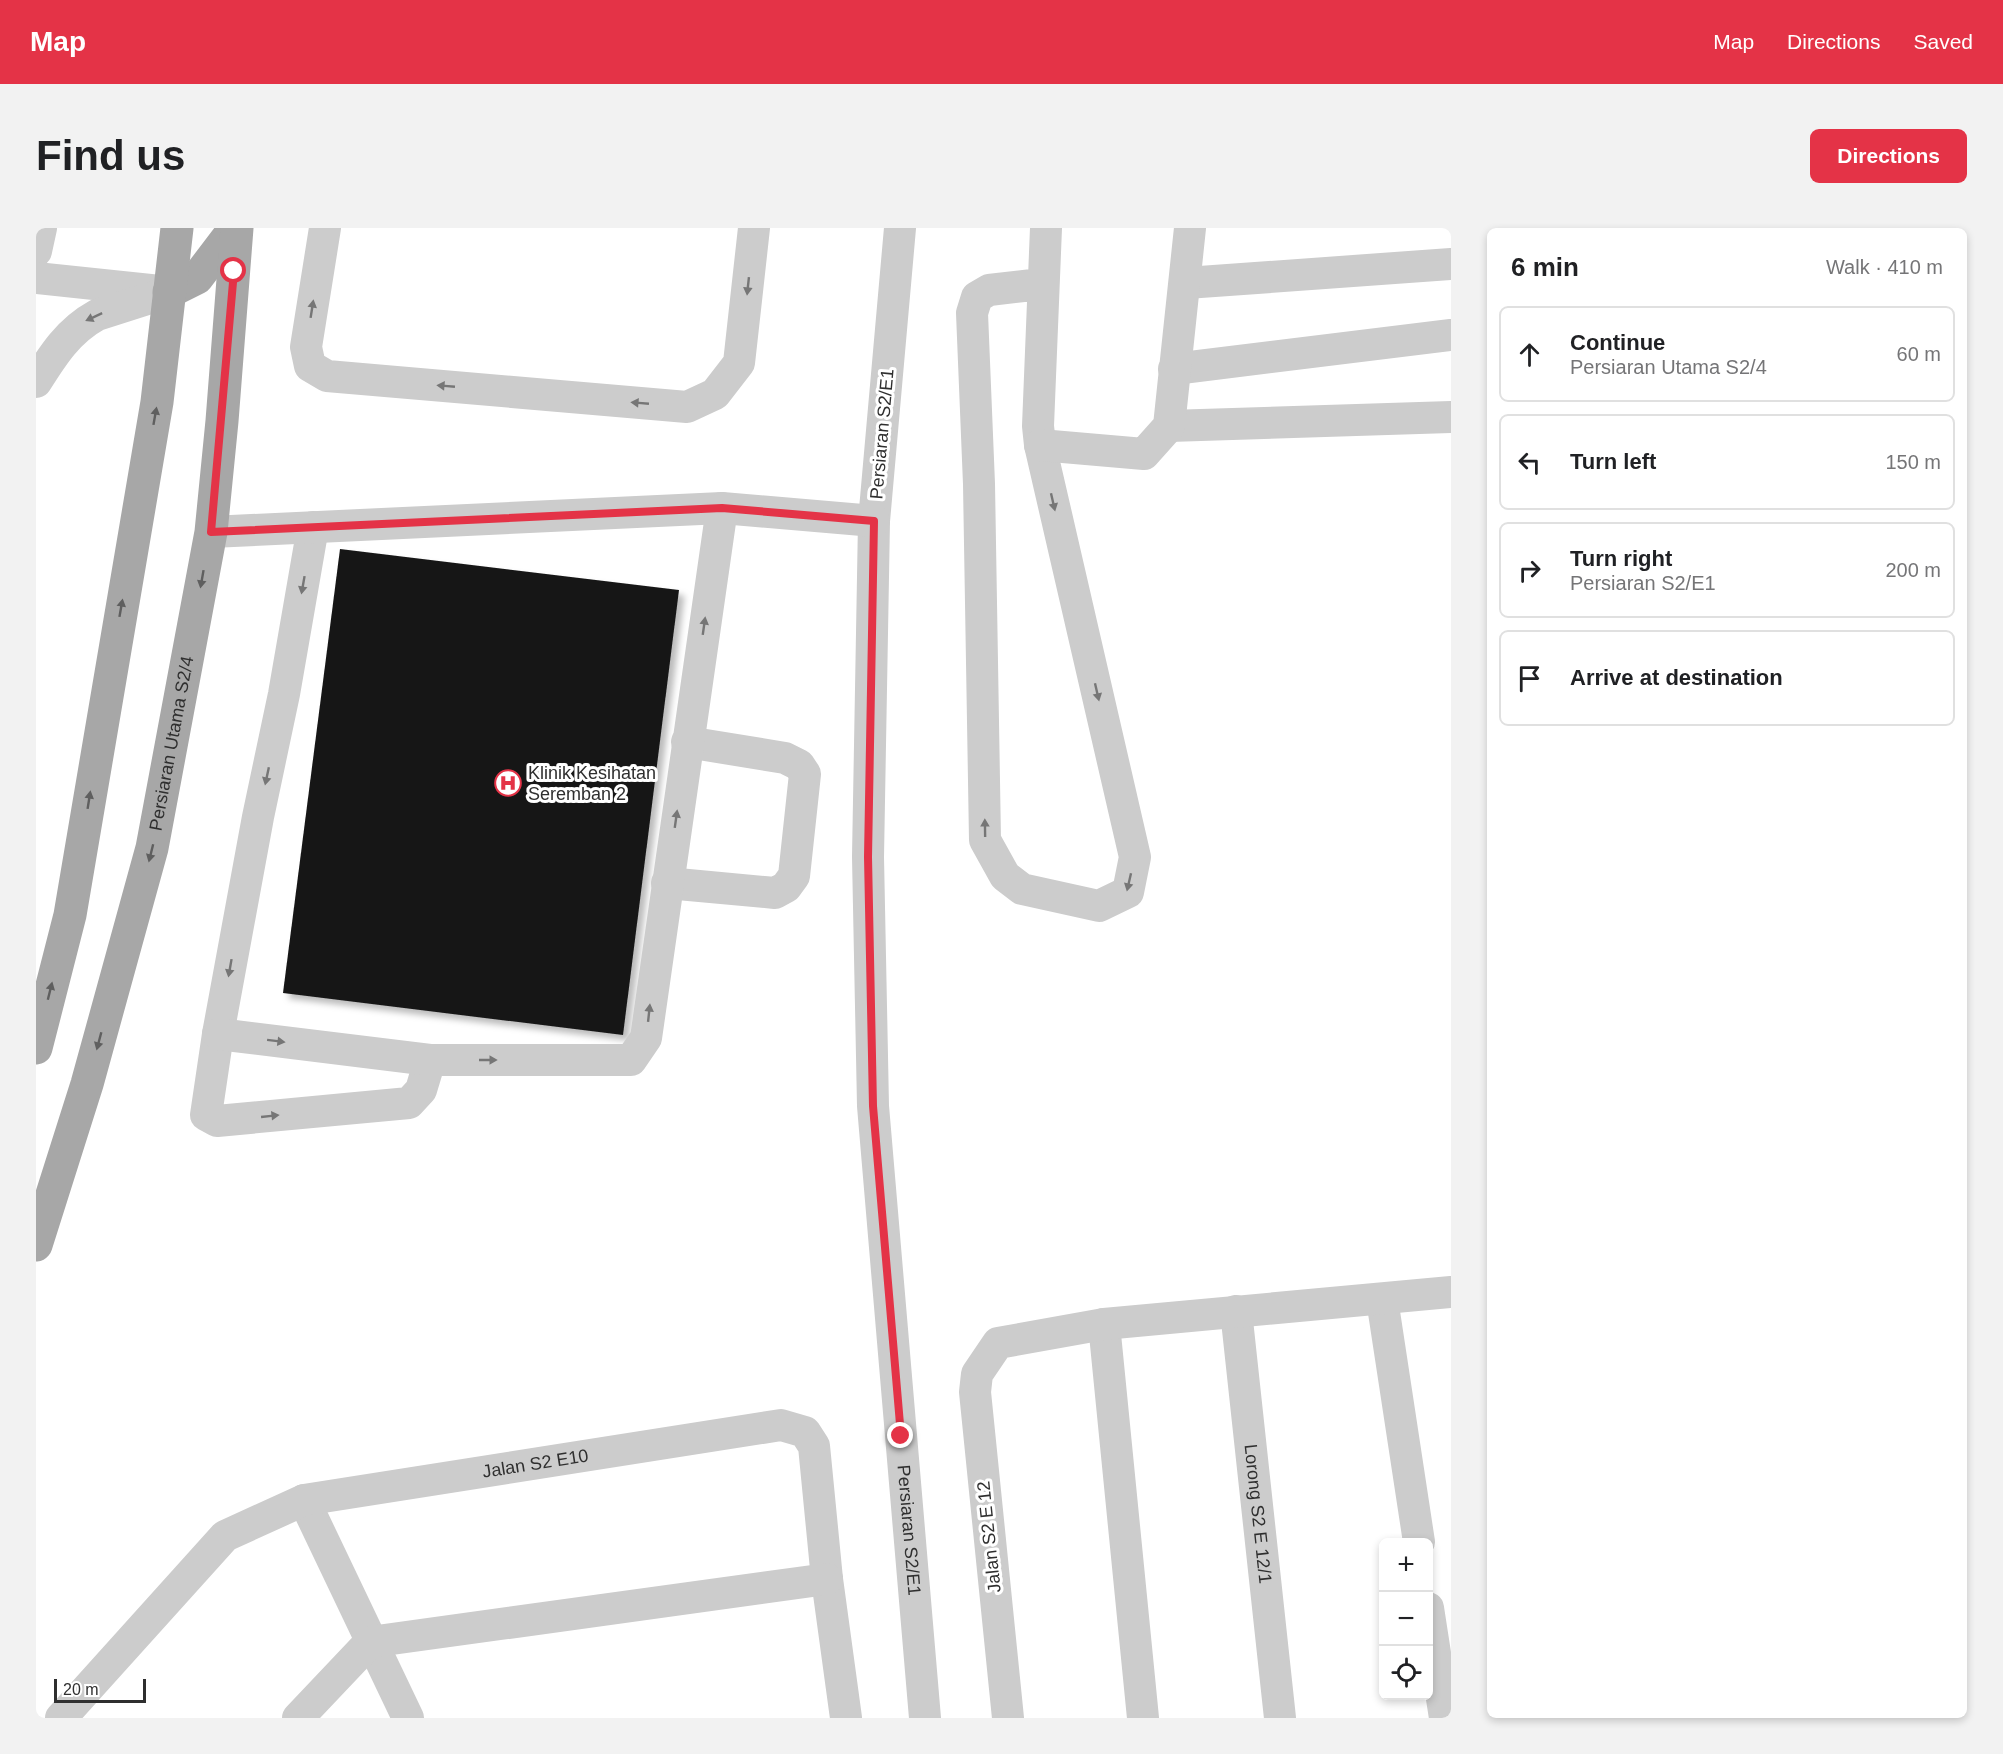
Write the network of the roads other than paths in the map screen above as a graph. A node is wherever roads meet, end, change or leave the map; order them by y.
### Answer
1 (40, 228) edge
2 (177, 228) edge
3 (236, 228) edge
4 (325, 228) edge
5 (754, 228) edge
6 (900, 228) edge
7 (1046, 228) edge
8 (1190, 228) edge
9 (36, 251) edge
10 (1451, 264) edge
11 (36, 278) edge
12 (1186, 282) junction
13 (1041, 284) junction
14 (169, 292) junction
15 (1451, 335) edge
16 (1174, 369) junction
17 (36, 382) edge
18 (1451, 417) edge
19 (1168, 426) junction
20 (1040, 445) junction
21 (722, 508) junction
22 (874, 521) junction
23 (313, 527) junction
24 (211, 532) junction
25 (687, 742) junction
26 (667, 883) junction
27 (218, 1034) junction
28 (36, 1048) edge
29 (430, 1060) junction
30 (36, 1245) edge
31 (1451, 1292) edge
32 (1382, 1299) junction
33 (1236, 1311) junction
34 (1104, 1324) junction
35 (304, 1500) junction
36 (1418, 1538) edge
37 (827, 1579) junction
38 (1433, 1640) edge
39 (370, 1642) junction
40 (61, 1718) edge
41 (298, 1718) edge
42 (408, 1718) edge
43 (846, 1718) edge
44 (925, 1718) edge
45 (1008, 1718) edge
46 (1143, 1718) edge
47 (1280, 1718) edge
48 (1445, 1718) edge

1 - 9 street
2 - 14 main road
3 - 14 main road
3 - 24 main road, Persiaran Utama S2/4
5 -> 4 street
6 - 22 street, Persiaran S2/E1
7 - 13 street
8 - 12 street
10 - 12 street
11 - 14 street
12 - 16 street
13 - 20 street
20 -> 13 street
14 -> 17 street
28 -> 14 main road
15 - 16 street
16 - 19 street
18 - 19 street
19 - 20 street
21 - 22 street
21 - 23 street
25 -> 21 street
22 - 44 street, Persiaran S2/E1
23 - 24 street
23 -> 27 street
24 -> 30 main road, Persiaran Utama S2/4
26 -> 25 street
25 - 26 street
29 -> 26 street
27 -> 29 street
27 -> 29 street
31 - 32 street
32 - 33 street
32 - 36 street
33 - 34 street
33 - 47 street, Lorong S2 E 12/1
34 - 45 street, Jalan S2 E 12
34 - 46 street
35 - 37 street, Jalan S2 E10
35 - 39 street
35 - 40 street, Jalan S2 E10
37 - 39 street
37 - 43 street, Jalan S2 E10
38 - 48 street
39 - 41 street
39 - 42 street

